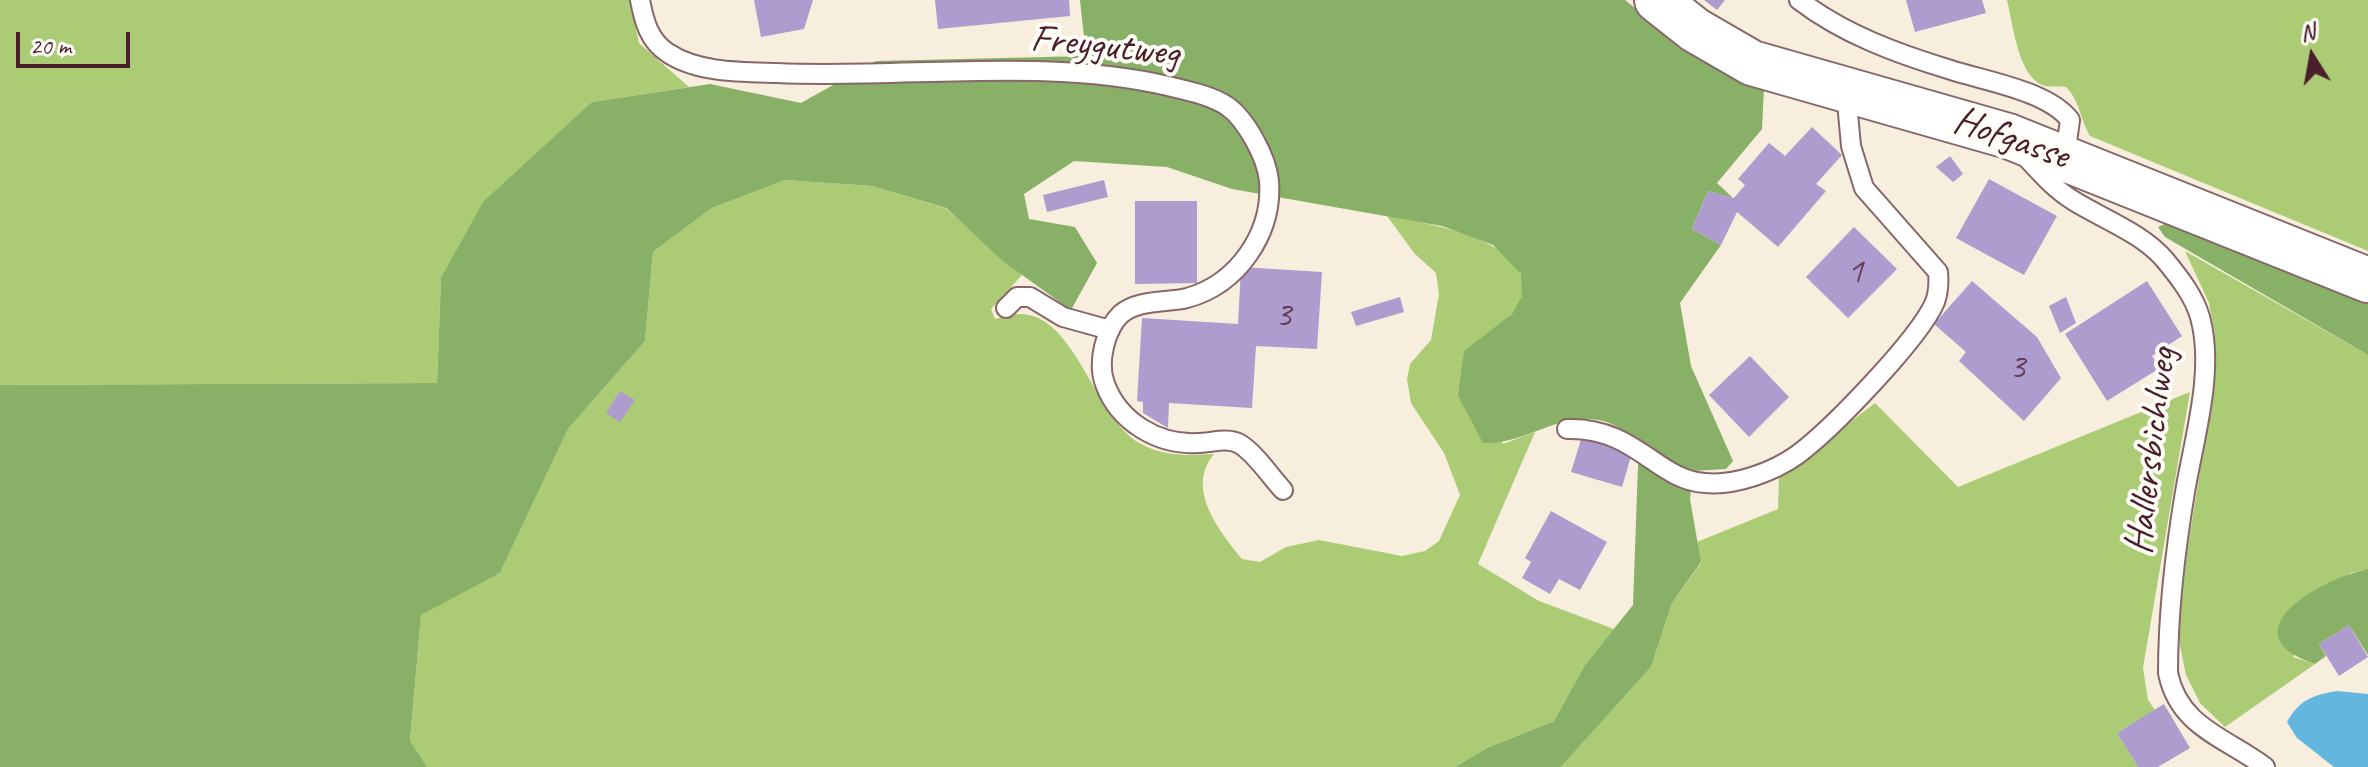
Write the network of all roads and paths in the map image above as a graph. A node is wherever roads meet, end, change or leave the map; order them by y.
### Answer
1 (640, 0) edge
2 (1657, 0) edge
3 (1799, 0) edge
4 (1846, 91) junction
5 (2008, 136) junction
6 (2065, 156) junction
7 (2368, 280) edge
8 (1006, 308) dead end
9 (1110, 330) junction
10 (1567, 429) dead end
11 (1283, 490) dead end
12 (2265, 767) edge

1 - 9 lane, Freygutweg
2 - 4 main road, Hofgasse
3 - 6 lane
4 - 5 main road, Hofgasse
4 - 10 lane
5 - 6 main road, Hofgasse
5 - 12 lane, Hallersbichlweg
6 - 7 main road, Hofgasse
8 - 9 lane
9 - 11 lane

